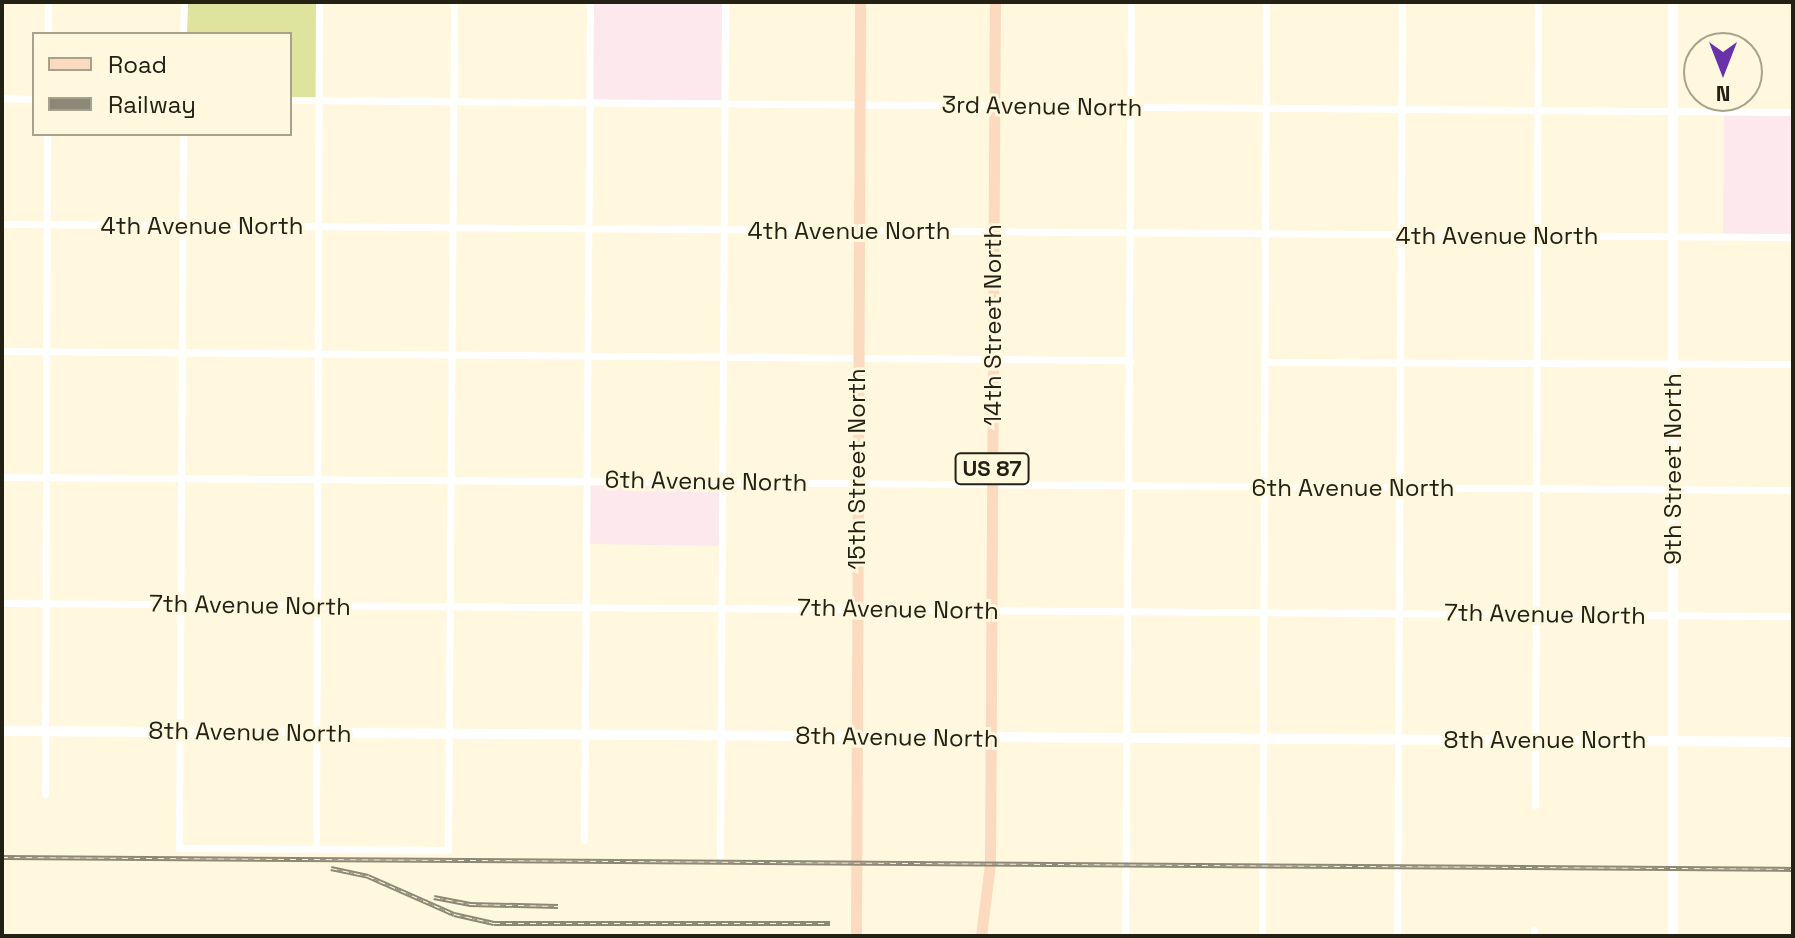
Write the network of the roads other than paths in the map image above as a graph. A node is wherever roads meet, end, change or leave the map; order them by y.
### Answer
1 (48, 2) edge
2 (184, 2) edge
3 (319, 2) edge
4 (454, 2) edge
5 (590, 2) edge
6 (725, 2) edge
7 (860, 2) edge
8 (995, 2) edge
9 (1131, 2) edge
10 (1266, 2) edge
11 (1402, 2) edge
12 (1538, 2) edge
13 (1673, 2) edge
14 (48, 32) edge
15 (183, 32) edge
16 (2, 98) edge
17 (32, 99) edge
18 (292, 100) edge
19 (318, 100) junction
20 (454, 101) junction
21 (589, 103) junction
22 (724, 104) junction
23 (858, 105) junction
24 (994, 105) junction
25 (1130, 107) junction
26 (1264, 107) junction
27 (1402, 110) junction
28 (1538, 111) junction
29 (1672, 111) junction
30 (1793, 112) edge
31 (47, 136) edge
32 (183, 136) edge
33 (2, 224) edge
34 (47, 225) junction
35 (182, 225) junction
36 (317, 227) junction
37 (452, 227) junction
38 (589, 228) junction
39 (724, 231) junction
40 (858, 231) junction
41 (994, 232) junction
42 (1131, 233) junction
43 (1267, 235) junction
44 (1401, 236) junction
45 (1538, 236) junction
46 (1672, 236) junction
47 (1793, 237) edge
48 (2, 351) edge
49 (47, 351) junction
50 (182, 352) junction
51 (318, 353) junction
52 (452, 355) junction
53 (588, 355) junction
54 (723, 357) junction
55 (858, 358) junction
56 (994, 359) junction
57 (1130, 360) junction
58 (1267, 362) junction
59 (1400, 363) junction
60 (1540, 363) junction
61 (1673, 363) junction
62 (1793, 364) edge
63 (2, 477) edge
64 (45, 478) junction
65 (181, 478) junction
66 (316, 479) junction
67 (452, 480) junction
68 (588, 480) junction
69 (723, 481) junction
70 (857, 483) junction
71 (992, 484) junction
72 (1129, 487) junction
73 (1266, 487) junction
74 (1537, 487) junction
75 (1400, 488) junction
76 (1674, 489) junction
77 (1793, 490) edge
78 (2, 603) edge
79 (46, 603) junction
80 (180, 604) junction
81 (316, 606) junction
82 (452, 607) junction
83 (586, 607) junction
84 (722, 608) junction
85 (857, 609) junction
86 (992, 610) junction
87 (1129, 612) junction
88 (1265, 613) junction
89 (1400, 613) junction
90 (1535, 614) junction
91 (1674, 616) junction
92 (1793, 616) edge
93 (2, 731) edge
94 (45, 731) junction
95 (180, 731) junction
96 (315, 733) junction
97 (451, 733) junction
98 (586, 734) junction
99 (721, 735) junction
100 (857, 736) junction
101 (991, 738) junction
102 (1265, 738) junction
103 (1129, 739) junction
104 (1399, 740) junction
105 (1535, 740) junction
106 (1672, 740) junction
107 (1793, 742) edge
108 (45, 794) dead end
109 (1535, 805) dead end
110 (584, 840) dead end
111 (316, 848) junction
112 (720, 856) dead end
113 (856, 936) edge
114 (981, 936) edge
115 (1125, 936) edge
116 (1262, 936) edge
117 (1397, 936) edge
118 (1673, 936) edge

1 - 14 street
2 - 15 street
3 - 19 street
4 - 20 street
5 - 21 street
6 - 22 street
7 - 23 main road, 15th Street North
8 - 24 main road, 14th Street North / US 87
9 - 25 street
10 - 26 street
11 - 27 street
12 - 28 street
13 - 29 street, 9th Street North
16 - 17 street
18 - 19 street, 3rd Avenue North
19 - 20 street, 3rd Avenue North
19 - 36 street
20 - 21 street, 3rd Avenue North
20 - 37 street
21 - 22 street, 3rd Avenue North
21 - 38 street
22 - 23 street, 3rd Avenue North
22 - 39 street
23 - 24 street, 3rd Avenue North
23 - 40 main road, 15th Street North
24 - 25 street, 3rd Avenue North
24 - 41 main road, 14th Street North / US 87
25 - 26 street, 3rd Avenue North
25 - 42 street
26 - 27 street, 3rd Avenue North
26 - 43 street
27 - 28 street, 3rd Avenue North
27 - 44 street
28 - 29 street, 3rd Avenue North
28 - 45 street
29 - 30 street, 3rd Avenue North
29 - 46 street, 9th Street North
31 - 34 street
32 - 35 street
33 - 34 street, 4th Avenue North
34 - 35 street, 4th Avenue North
34 - 49 street
35 - 36 street, 4th Avenue North
35 - 50 street
36 - 37 street, 4th Avenue North
36 - 51 street
37 - 38 street, 4th Avenue North
37 - 52 street
38 - 39 street, 4th Avenue North
38 - 53 street
39 - 40 street, 4th Avenue North
39 - 54 street
40 - 41 street, 4th Avenue North
40 - 55 main road, 15th Street North
41 - 42 street, 4th Avenue North
41 - 56 main road, 14th Street North / US 87
42 - 43 street, 4th Avenue North
42 - 57 street
43 - 44 street, 4th Avenue North
43 - 58 street
44 - 45 street, 4th Avenue North
44 - 59 street
45 - 46 street, 4th Avenue North
45 - 60 street
46 - 47 street, 4th Avenue North
46 - 61 street, 9th Street North
48 - 49 street
49 - 50 street
49 - 64 street
50 - 51 street
50 - 65 street
51 - 52 street
51 - 66 street
52 - 53 street
52 - 67 street
53 - 54 street
53 - 68 street
54 - 55 street
54 - 69 street
55 - 56 street
55 - 70 main road, 15th Street North
56 - 57 street
56 - 71 main road, 14th Street North / US 87
57 - 72 street
58 - 59 street
58 - 73 street
59 - 60 street
59 - 75 street
60 - 61 street
60 - 74 street
61 - 62 street
61 - 76 street, 9th Street North
63 - 64 street, 6th Avenue North
64 - 65 street, 6th Avenue North
64 - 79 street
65 - 66 street, 6th Avenue North
65 - 80 street
66 - 67 street, 6th Avenue North
66 - 81 street
67 - 68 street, 6th Avenue North
67 - 82 street
68 - 69 street, 6th Avenue North
68 - 83 street
69 - 70 street, 6th Avenue North
69 - 84 street
70 - 71 street, 6th Avenue North
70 - 85 main road, 15th Street North
71 - 72 street, 6th Avenue North
71 - 86 main road, 14th Street North / US 87
72 - 73 street, 6th Avenue North
72 - 87 street
73 - 75 street, 6th Avenue North
73 - 88 street
74 - 75 street, 6th Avenue North
74 - 76 street, 6th Avenue North
74 - 90 street
75 - 89 street
76 - 77 street, 6th Avenue North
76 - 91 street, 9th Street North
78 - 79 street, 7th Avenue North
79 - 80 street, 7th Avenue North
79 - 94 street
80 - 81 street, 7th Avenue North
80 - 95 street
81 - 82 street, 7th Avenue North
81 - 96 street
82 - 83 street, 7th Avenue North
82 - 97 street
83 - 84 street, 7th Avenue North
83 - 98 street
84 - 85 street, 7th Avenue North
84 - 99 street
85 - 86 street, 7th Avenue North
85 - 100 main road, 15th Street North
86 - 87 street, 7th Avenue North
86 - 101 main road, 14th Street North / US 87
87 - 88 street, 7th Avenue North
87 - 103 street
88 - 89 street, 7th Avenue North
88 - 102 street
89 - 90 street, 7th Avenue North
89 - 104 street
90 - 91 street, 7th Avenue North
90 - 105 street
91 - 92 street, 7th Avenue North
91 - 106 street, 9th Street North
93 - 94 street, 8th Avenue North
94 - 95 street, 8th Avenue North
94 - 108 street
95 - 96 street, 8th Avenue North
95 - 111 street
96 - 97 street, 8th Avenue North
96 - 111 street
97 - 98 street, 8th Avenue North
97 - 111 street
98 - 99 street, 8th Avenue North
98 - 110 street
99 - 100 street, 8th Avenue North
99 - 112 street
100 - 101 street, 8th Avenue North
100 - 113 main road, 15th Street North
101 - 103 street, 8th Avenue North
101 - 114 main road, 14th Street North / US 87
102 - 103 street, 8th Avenue North
102 - 104 street, 8th Avenue North
102 - 116 street
103 - 115 street
104 - 105 street, 8th Avenue North
104 - 117 street
105 - 106 street, 8th Avenue North
105 - 109 street
106 - 107 street, 8th Avenue North
106 - 118 street, 9th Street North

